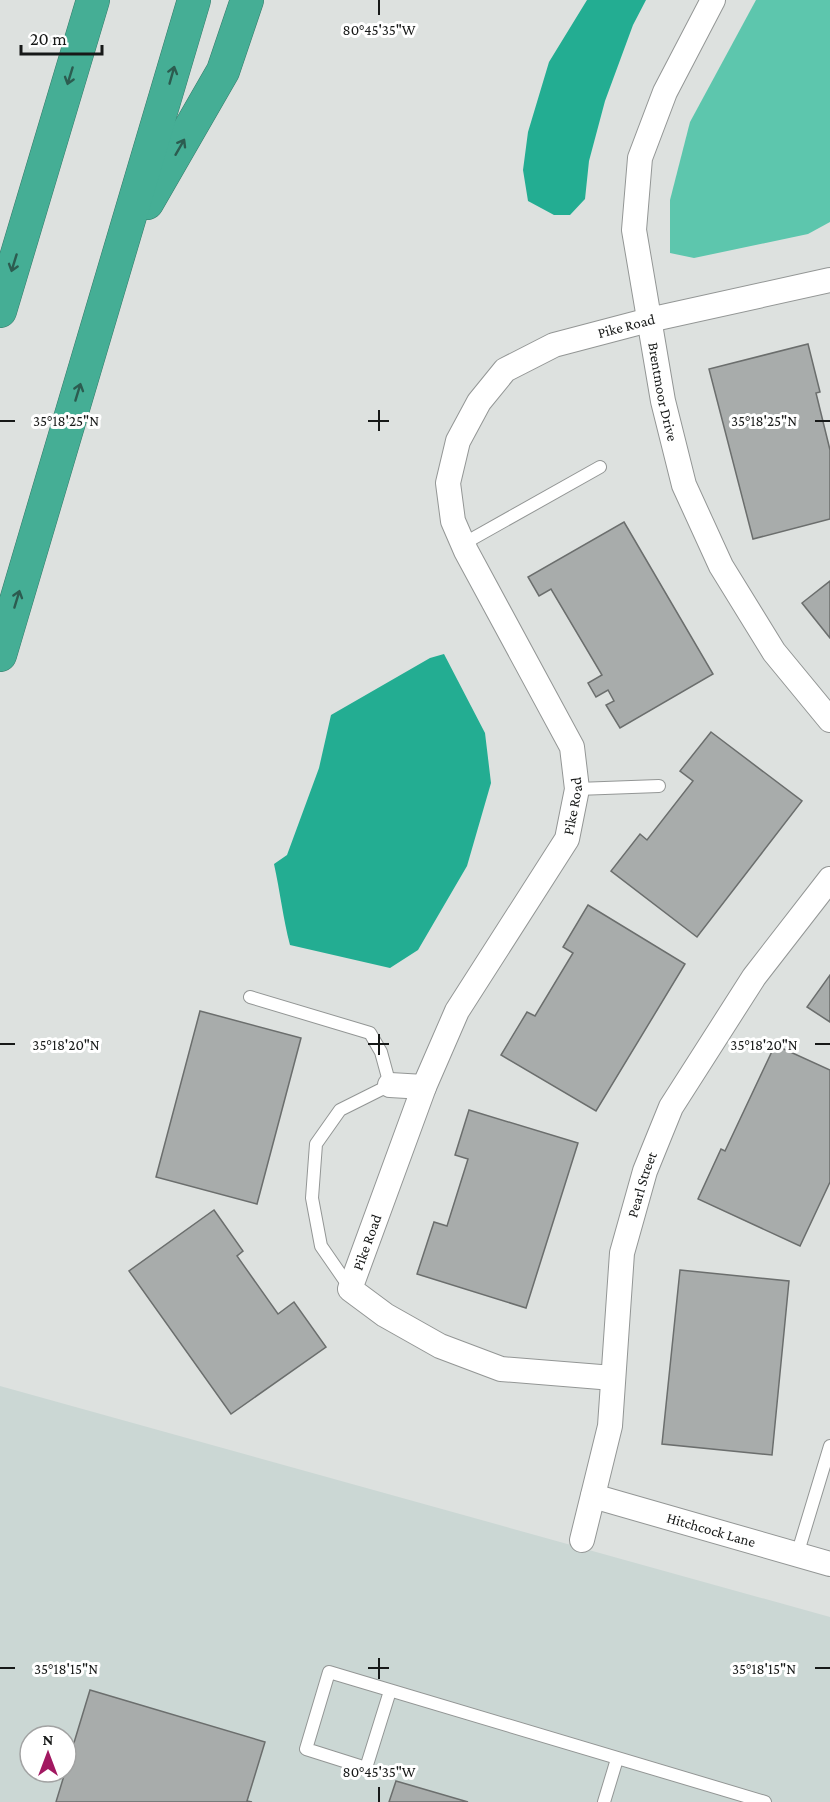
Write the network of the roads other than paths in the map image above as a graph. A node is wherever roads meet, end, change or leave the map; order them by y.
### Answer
1 (93, 0) edge
2 (194, 0) edge
3 (247, 0) edge
4 (712, 0) edge
5 (120, 252) junction
6 (830, 280) edge
7 (0, 311) edge
8 (650, 320) junction
9 (600, 468) dead end
10 (463, 544) junction
11 (0, 655) edge
12 (830, 720) edge
13 (659, 786) dead end
14 (577, 789) junction
15 (830, 879) edge
16 (250, 997) dead end
17 (390, 1085) junction
18 (424, 1086) junction
19 (350, 1289) junction
20 (613, 1378) junction
21 (830, 1446) edge
22 (593, 1496) junction
23 (582, 1540) dead end
24 (798, 1555) junction
25 (830, 1564) edge
26 (390, 1691) junction
27 (617, 1758) junction
28 (604, 1802) edge
29 (765, 1802) edge

1 -> 7 highway
5 -> 2 highway
5 -> 3 highway
4 - 8 street, Brentmoor Drive
11 -> 5 highway
6 - 8 street, Pike Road
8 - 10 street, Pike Road
8 - 12 street, Brentmoor Drive
9 - 10 lane
10 - 14 street, Pike Road
13 - 14 lane
14 - 18 street, Pike Road
15 - 20 street, Pearl Street
16 - 17 lane
17 - 18 street
17 - 19 lane
18 - 19 street, Pike Road
19 - 20 street, Pike Road
20 - 22 street, Pearl Street
21 - 24 lane
22 - 23 street, Pearl Street
22 - 24 street, Hitchcock Lane
24 - 25 street, Hitchcock Lane
26 - 26 lane
26 - 27 lane
27 - 28 lane
27 - 29 lane

